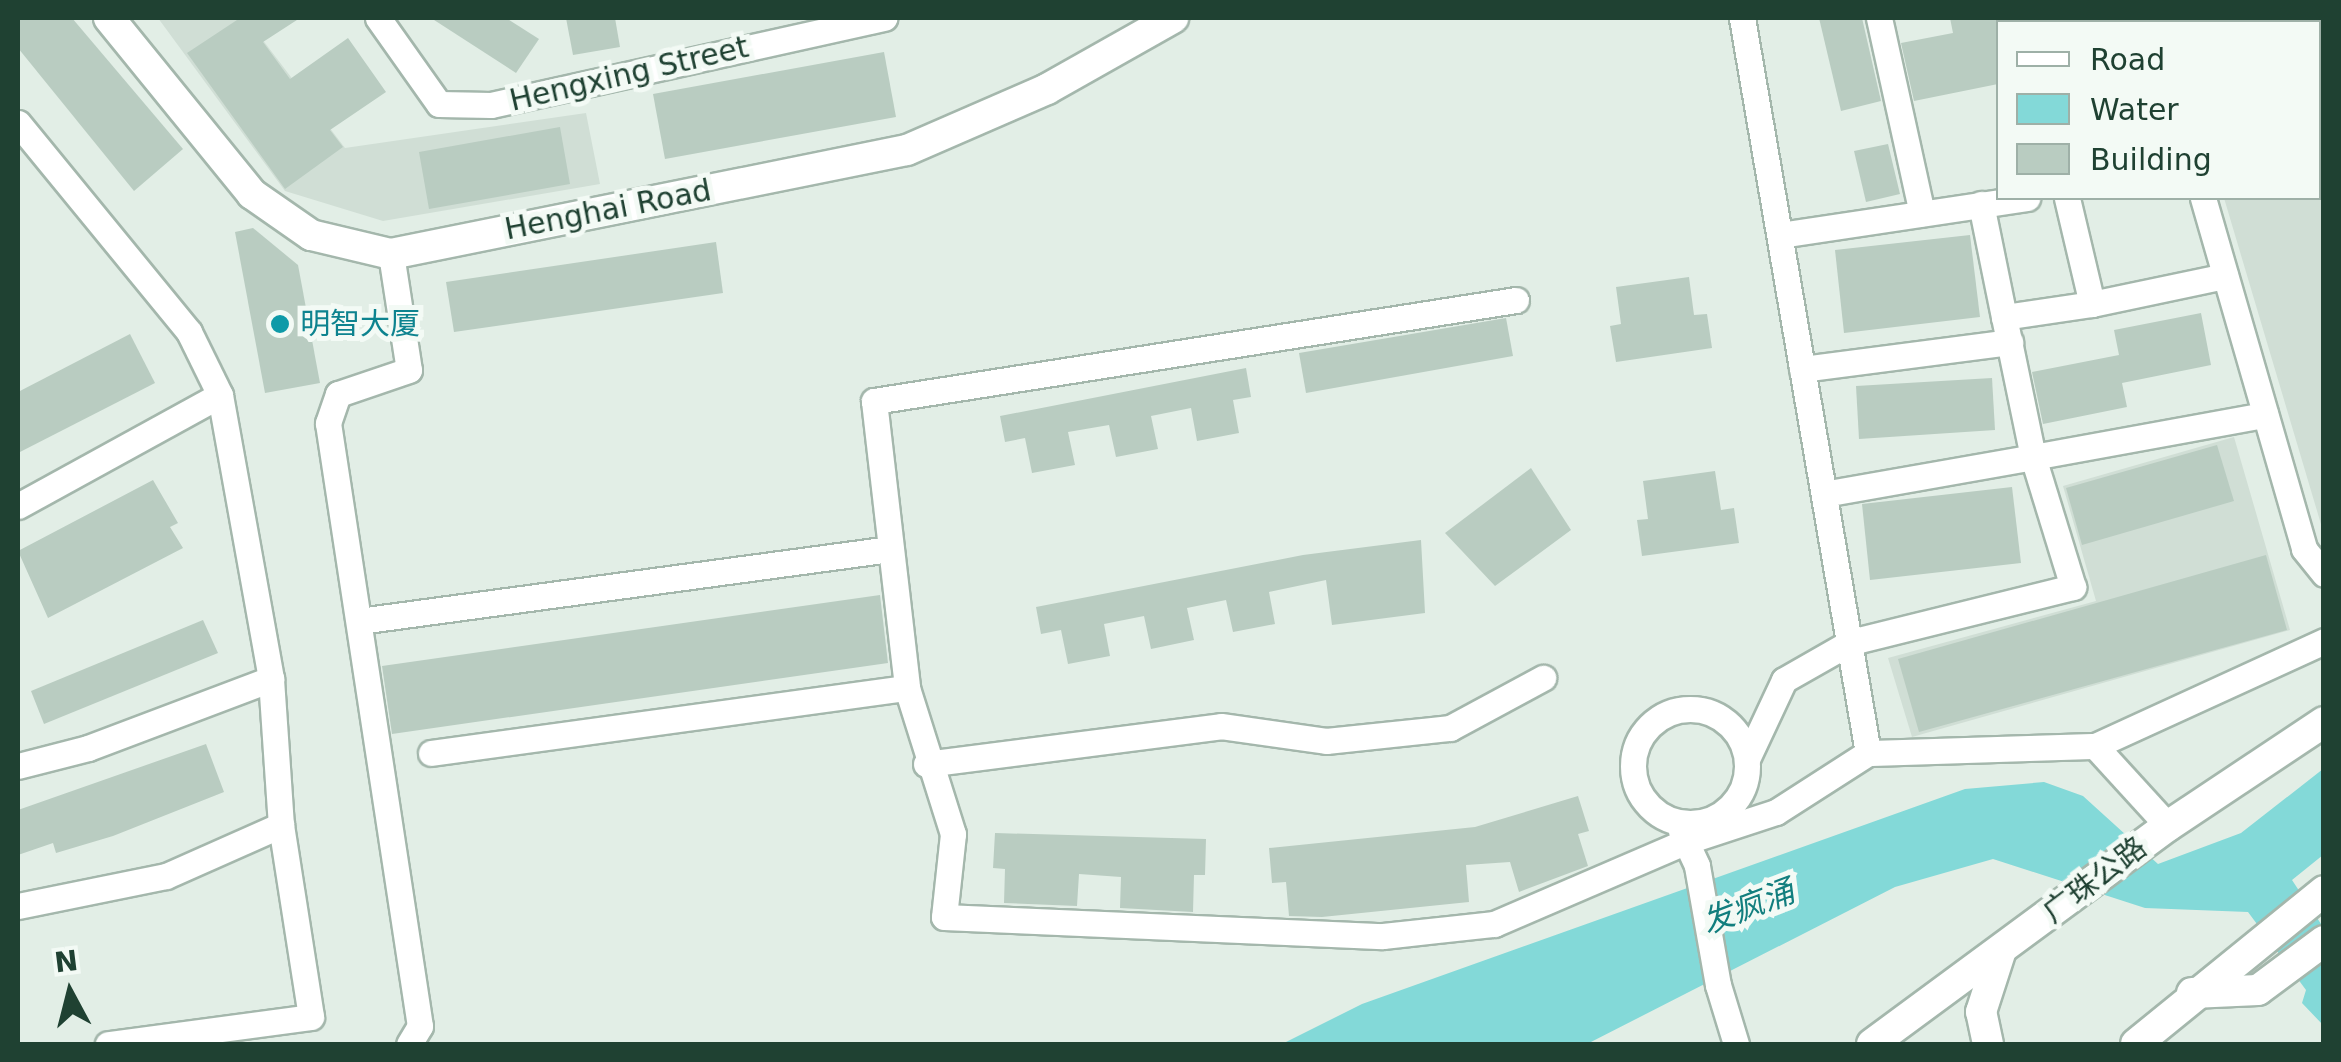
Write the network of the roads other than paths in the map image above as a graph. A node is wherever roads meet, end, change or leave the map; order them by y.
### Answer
1 (109, 18) edge
2 (378, 18) edge
3 (884, 18) edge
4 (1173, 18) edge
5 (1742, 18) edge
6 (1879, 18) edge
7 (18, 123) edge
8 (2012, 200) edge
9 (2067, 200) edge
10 (2203, 200) edge
11 (1981, 204) junction
12 (1922, 213) junction
13 (1780, 235) junction
14 (391, 254) junction
15 (2225, 276) junction
16 (1516, 300) dead end
17 (2092, 304) junction
18 (2007, 330) junction
19 (1802, 369) junction
20 (220, 396) junction
21 (2265, 415) junction
22 (2033, 457) junction
23 (1824, 494) junction
24 (18, 506) edge
25 (2314, 546) edge
26 (890, 549) junction
27 (2324, 574) edge
28 (359, 621) junction
29 (2324, 641) edge
30 (1851, 642) junction
31 (1543, 678) dead end
32 (271, 679) junction
33 (907, 688) junction
34 (2324, 722) edge
35 (2094, 746) junction
36 (431, 753) dead end
37 (1868, 753) junction
38 (1747, 759) junction
39 (926, 764) junction
40 (18, 766) edge
41 (281, 825) junction
42 (2168, 826) junction
43 (1681, 832) junction
44 (2323, 891) edge
45 (18, 906) edge
46 (2324, 941) edge
47 (2001, 950) junction
48 (2192, 994) junction
49 (108, 1044) edge
50 (409, 1044) edge
51 (1736, 1044) edge
52 (1872, 1044) edge
53 (1988, 1044) edge
54 (2136, 1044) edge

1 - 14 street, Henghai Road
2 - 3 street, Hengxing Street
4 - 14 street, Henghai Road
5 - 13 street
6 - 12 street
7 - 20 street
8 - 11 street
9 - 17 street
10 - 15 street
11 - 12 street
11 - 18 street
12 - 13 street
13 - 19 street
14 - 28 street
15 - 17 street
15 - 21 street
16 - 26 street
17 - 18 street
18 - 19 street
18 - 22 street
19 - 23 street
20 - 24 street
20 - 32 street
21 - 22 street
21 - 25 street
22 - 23 street
22 - 30 street
23 - 30 street
25 - 27 street
26 - 28 street
26 - 33 street
28 - 50 street
29 - 35 street
30 - 37 street
30 - 38 street
31 - 39 street
32 - 40 street
32 - 41 street
33 - 36 street
33 - 39 street
34 - 42 street, 广珠公路
35 - 37 street
35 - 42 street
37 - 43 street
38 - 43 street
38 - 43 street
39 - 43 street
41 - 45 street
41 - 49 street
42 - 47 street, 广珠公路
43 - 51 street
44 - 48 street
46 - 48 street
47 - 52 street, 广珠公路
47 - 53 street
48 - 54 street

